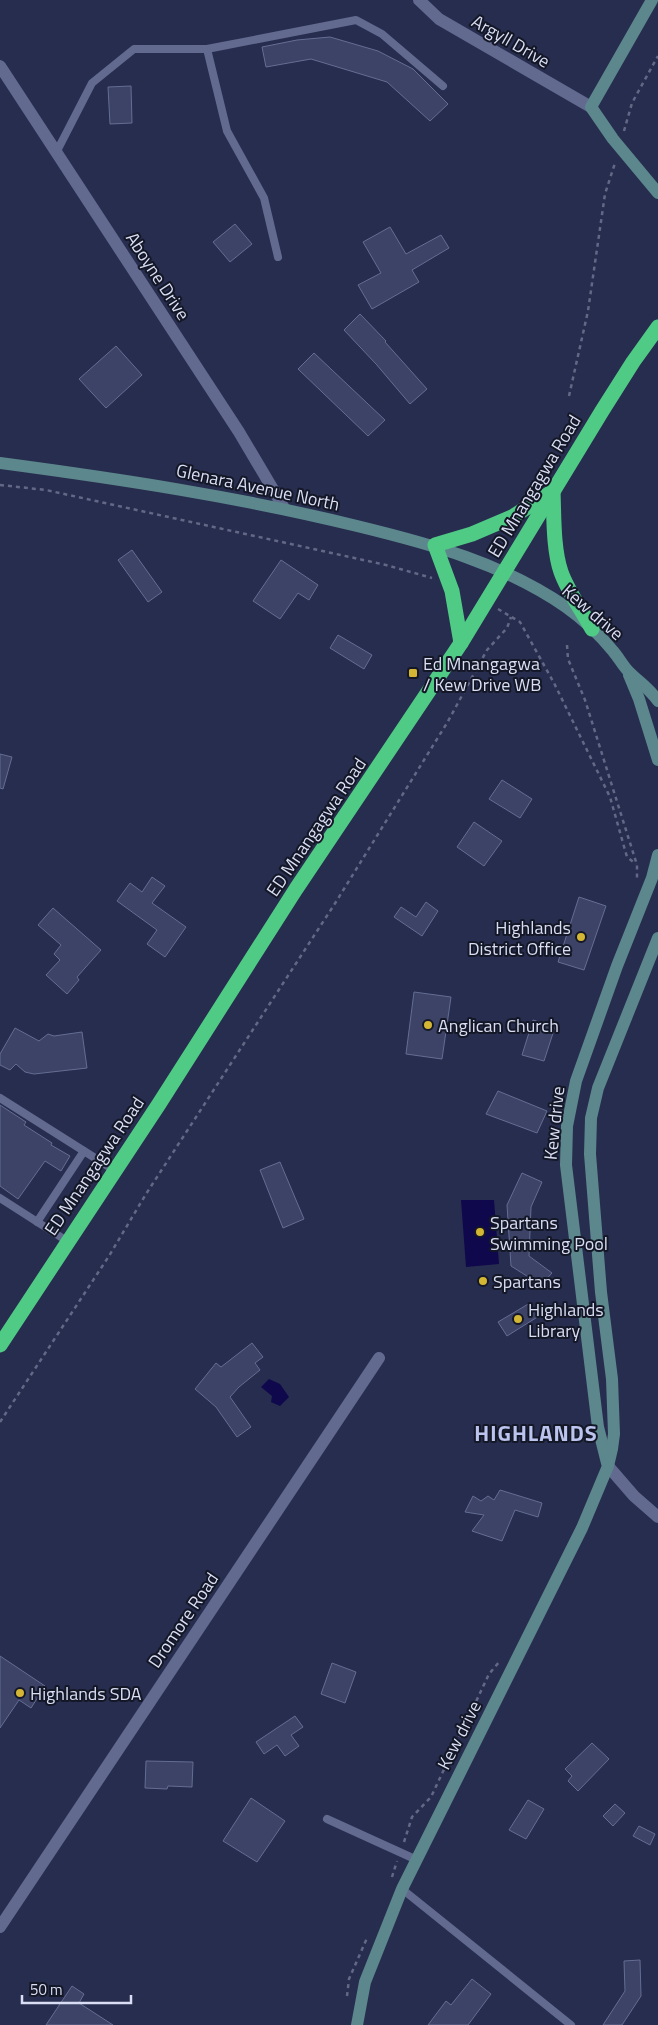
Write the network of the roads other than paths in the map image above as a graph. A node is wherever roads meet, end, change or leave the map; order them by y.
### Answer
1 (418, 0) edge
2 (652, 0) edge
3 (207, 49) junction
4 (2, 72) edge
5 (443, 86) dead end
6 (590, 107) junction
7 (57, 151) junction
8 (658, 194) edge
9 (278, 257) dead end
10 (658, 327) edge
11 (0, 463) edge
12 (553, 490) junction
13 (284, 508) junction
14 (435, 545) junction
15 (504, 571) junction
16 (592, 629) junction
17 (461, 643) junction
18 (628, 671) junction
19 (658, 701) edge
20 (658, 760) edge
21 (658, 855) edge
22 (658, 938) edge
23 (0, 1098) edge
24 (84, 1151) junction
25 (114, 1170) junction
26 (0, 1198) edge
27 (37, 1222) junction
28 (67, 1241) junction
29 (0, 1345) edge
30 (379, 1358) dead end
31 (608, 1466) junction
32 (658, 1517) edge
33 (327, 1819) dead end
34 (417, 1860) junction
35 (402, 1889) junction
36 (0, 1927) edge
37 (357, 2025) edge
38 (571, 2025) edge

1 - 6 street, Argyll Drive
2 - 6 street
3 - 5 lane
3 - 7 lane
3 - 9 lane
4 - 7 street, Aboyne Drive
6 - 8 street
7 - 13 street, Aboyne Drive
10 - 12 highway, ED Mnangagwa Road
11 - 13 street, Glenara Avenue North
12 - 14 highway
12 - 15 highway, ED Mnangagwa Road
12 - 16 highway
13 - 14 street, Glenara Avenue North
14 - 15 street, Glenara Avenue North
14 - 17 highway
15 - 16 street, Kew drive
15 - 17 highway, ED Mnangagwa Road
16 - 18 street, Kew drive
17 - 25 highway, ED Mnangagwa Road
18 - 19 street, Kew drive
18 - 20 street, Kew drive
21 - 31 street, Kew drive
22 - 31 street, Kew drive
23 - 24 lane
24 - 25 lane
24 - 27 lane
25 - 28 highway, ED Mnangagwa Road
26 - 27 lane
27 - 28 lane
28 - 29 highway, ED Mnangagwa Road
30 - 36 street, Dromore Road
31 - 32 street
31 - 34 street, Kew drive
33 - 34 lane
34 - 35 street, Kew drive
35 - 37 street, Kew drive
35 - 38 lane

